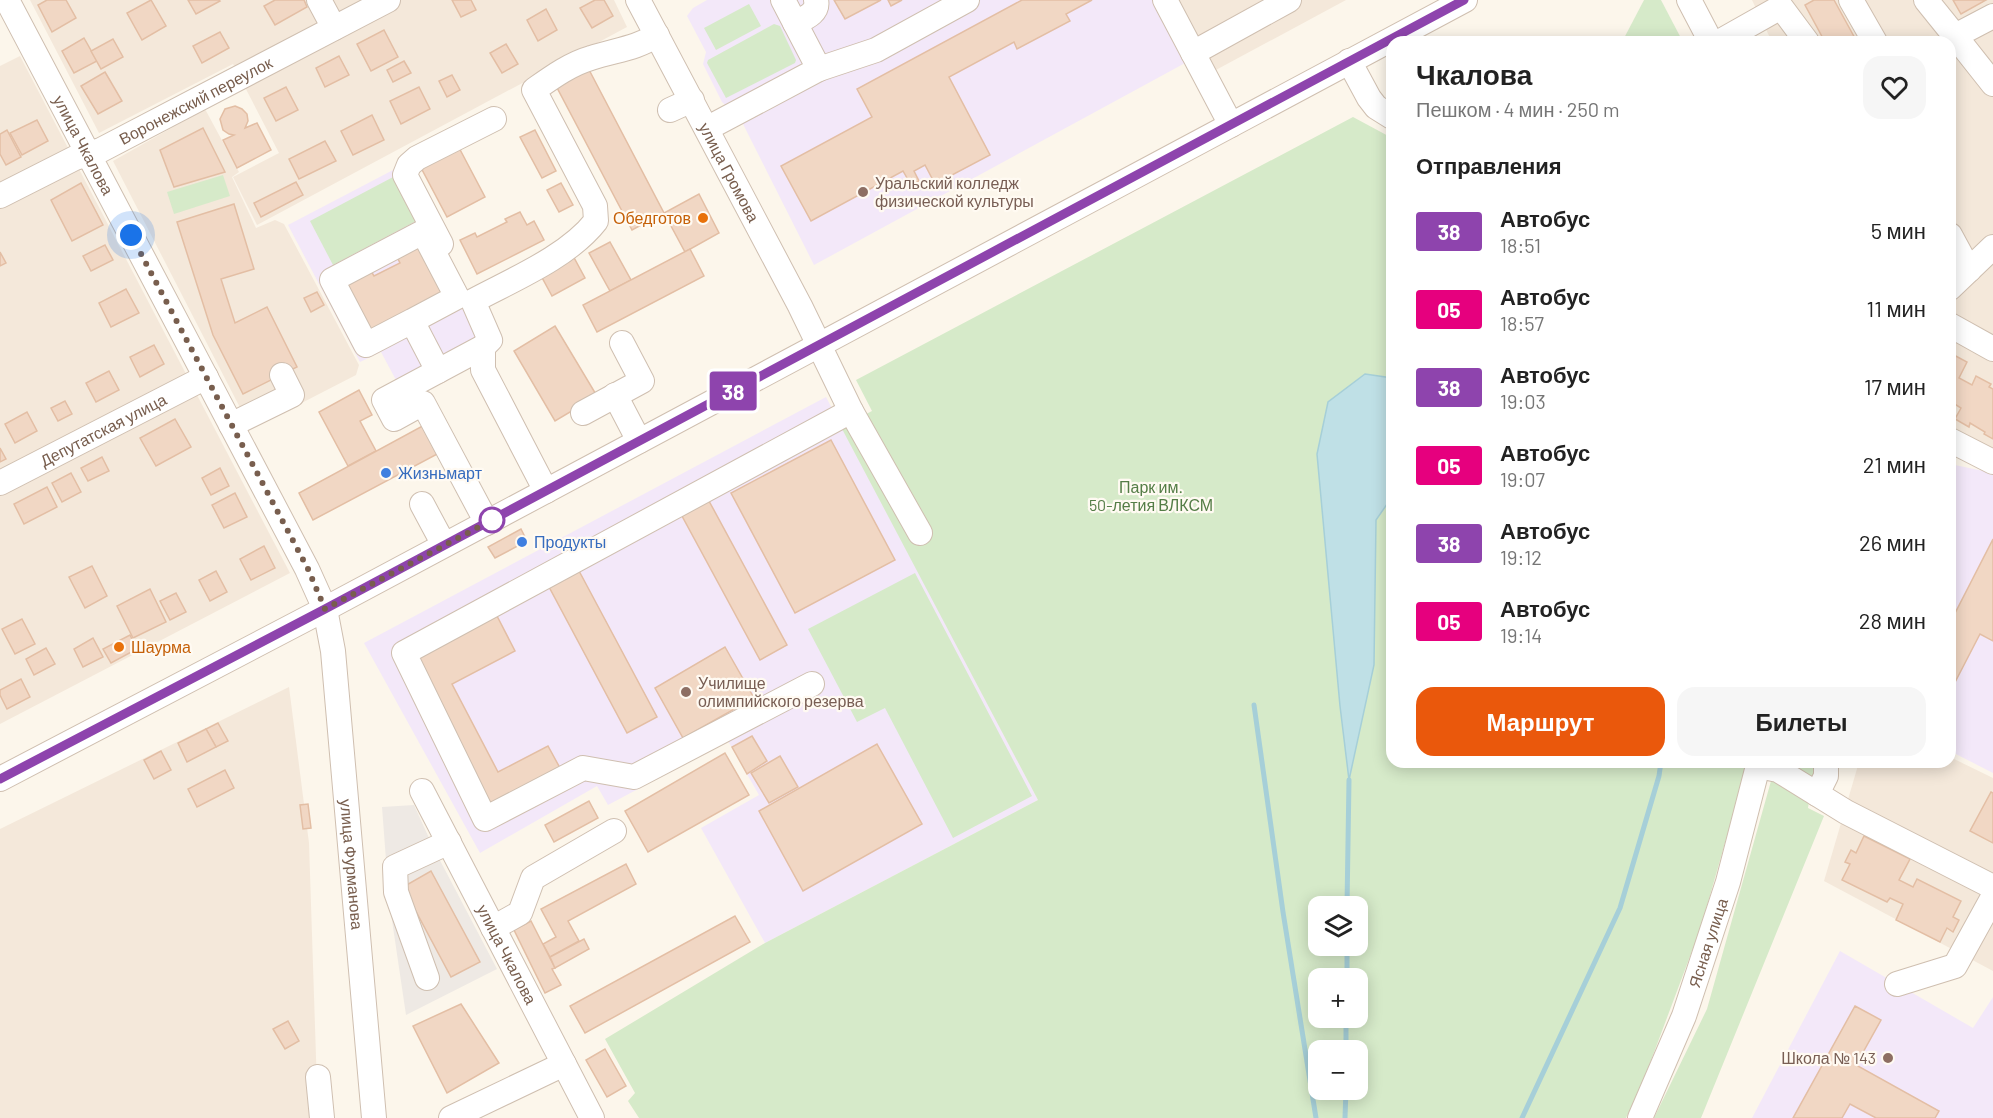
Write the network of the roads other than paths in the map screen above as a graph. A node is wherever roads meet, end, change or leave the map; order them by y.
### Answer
1 (7, 0) edge
2 (319, 0) edge
3 (388, 0) edge
4 (638, 0) edge
5 (783, 0) edge
6 (816, 0) edge
7 (967, 0) edge
8 (1165, 0) edge
9 (1289, 0) edge
10 (1464, 0) edge
11 (1689, 0) edge
12 (1851, 0) edge
13 (1926, 0) edge
14 (1787, 4) edge
15 (1993, 16) edge
16 (795, 23) junction
17 (334, 28) junction
18 (657, 34) junction
19 (1396, 36) edge
20 (1708, 36) edge
21 (1730, 36) edge
22 (1804, 36) edge
23 (1872, 36) edge
24 (1955, 36) joint
25 (1956, 37) edge
26 (1386, 41) edge
27 (1193, 53) junction
28 (1349, 61) junction
29 (819, 69) junction
30 (1993, 84) edge
31 (692, 100) junction
32 (670, 110) dead end
33 (1386, 113) edge
34 (494, 119) dead end
35 (1231, 125) junction
36 (708, 128) junction
37 (88, 154) junction
38 (0, 196) edge
39 (1956, 246) edge
40 (1993, 248) edge
41 (1969, 270) junction
42 (1956, 282) edge
43 (473, 301) junction
44 (412, 321) junction
45 (1956, 328) edge
46 (622, 343) dead end
47 (819, 344) junction
48 (483, 347) junction
49 (1993, 350) edge
50 (438, 371) junction
51 (206, 377) junction
52 (281, 383) dead end
53 (615, 396) junction
54 (851, 411) junction
55 (583, 413) dead end
56 (231, 425) junction
57 (639, 441) junction
58 (1956, 443) edge
59 (1993, 462) edge
60 (0, 483) edge
61 (546, 491) junction
62 (422, 504) dead end
63 (487, 523) junction
64 (920, 533) dead end
65 (444, 545) junction
66 (325, 609) junction
67 (812, 684) dead end
68 (1757, 768) edge
69 (1771, 768) edge
70 (1826, 768) edge
71 (0, 779) edge
72 (422, 791) dead end
73 (1817, 794) junction
74 (614, 831) dead end
75 (449, 842) junction
76 (1993, 887) edge
77 (1993, 897) edge
78 (493, 928) junction
79 (427, 978) dead end
80 (1897, 984) dead end
81 (564, 1064) junction
82 (318, 1077) dead end
83 (322, 1118) edge
84 (374, 1118) edge
85 (451, 1118) edge
86 (592, 1118) edge
87 (1640, 1118) edge

1 - 37 street, улица Чкалова
2 - 17 street
3 - 17 street, Воронежский переулок
4 - 18 street, улица Громова
5 - 16 street
6 - 16 street
7 - 29 street
8 - 27 street
9 - 27 street
10 - 19 street
11 - 20 street
12 - 23 street
13 - 24 street
14 - 21 street
14 - 22 street
15 - 24 street
16 - 29 street
17 - 37 street, Воронежский переулок
18 - 31 street, улица Громова
18 - 43 street
25 - 30 street
26 - 28 street
27 - 35 street
28 - 33 street
28 - 35 street
29 - 36 street
31 - 32 street
31 - 36 street, улица Громова
34 - 43 street
35 - 47 street
36 - 47 street, улица Громова
37 - 38 street, Воронежский переулок
37 - 51 street, улица Чкалова
39 - 41 street
40 - 41 street
41 - 42 street
43 - 48 street
44 - 44 street
44 - 50 street
45 - 49 street
46 - 53 street
47 - 54 street, улица Громова
47 - 57 street
48 - 50 street
48 - 61 street
50 - 63 street
51 - 56 street, улица Чкалова
51 - 60 street, Депутатская улица
52 - 56 street
53 - 55 street
53 - 57 street
54 - 64 street, улица Громова
54 - 67 street
56 - 66 street, улица Чкалова
57 - 61 street
58 - 59 street
61 - 63 street
62 - 65 street
63 - 65 street
65 - 66 street
66 - 71 street
66 - 84 street, улица Фурманова
68 - 87 street, Ясная улица
69 - 73 street
70 - 73 street
72 - 75 street, улица Чкалова
73 - 76 street
74 - 78 street
75 - 78 street, улица Чкалова
75 - 79 street
77 - 80 street
78 - 81 street, улица Чкалова
81 - 85 street
81 - 86 street, улица Чкалова
82 - 83 street

